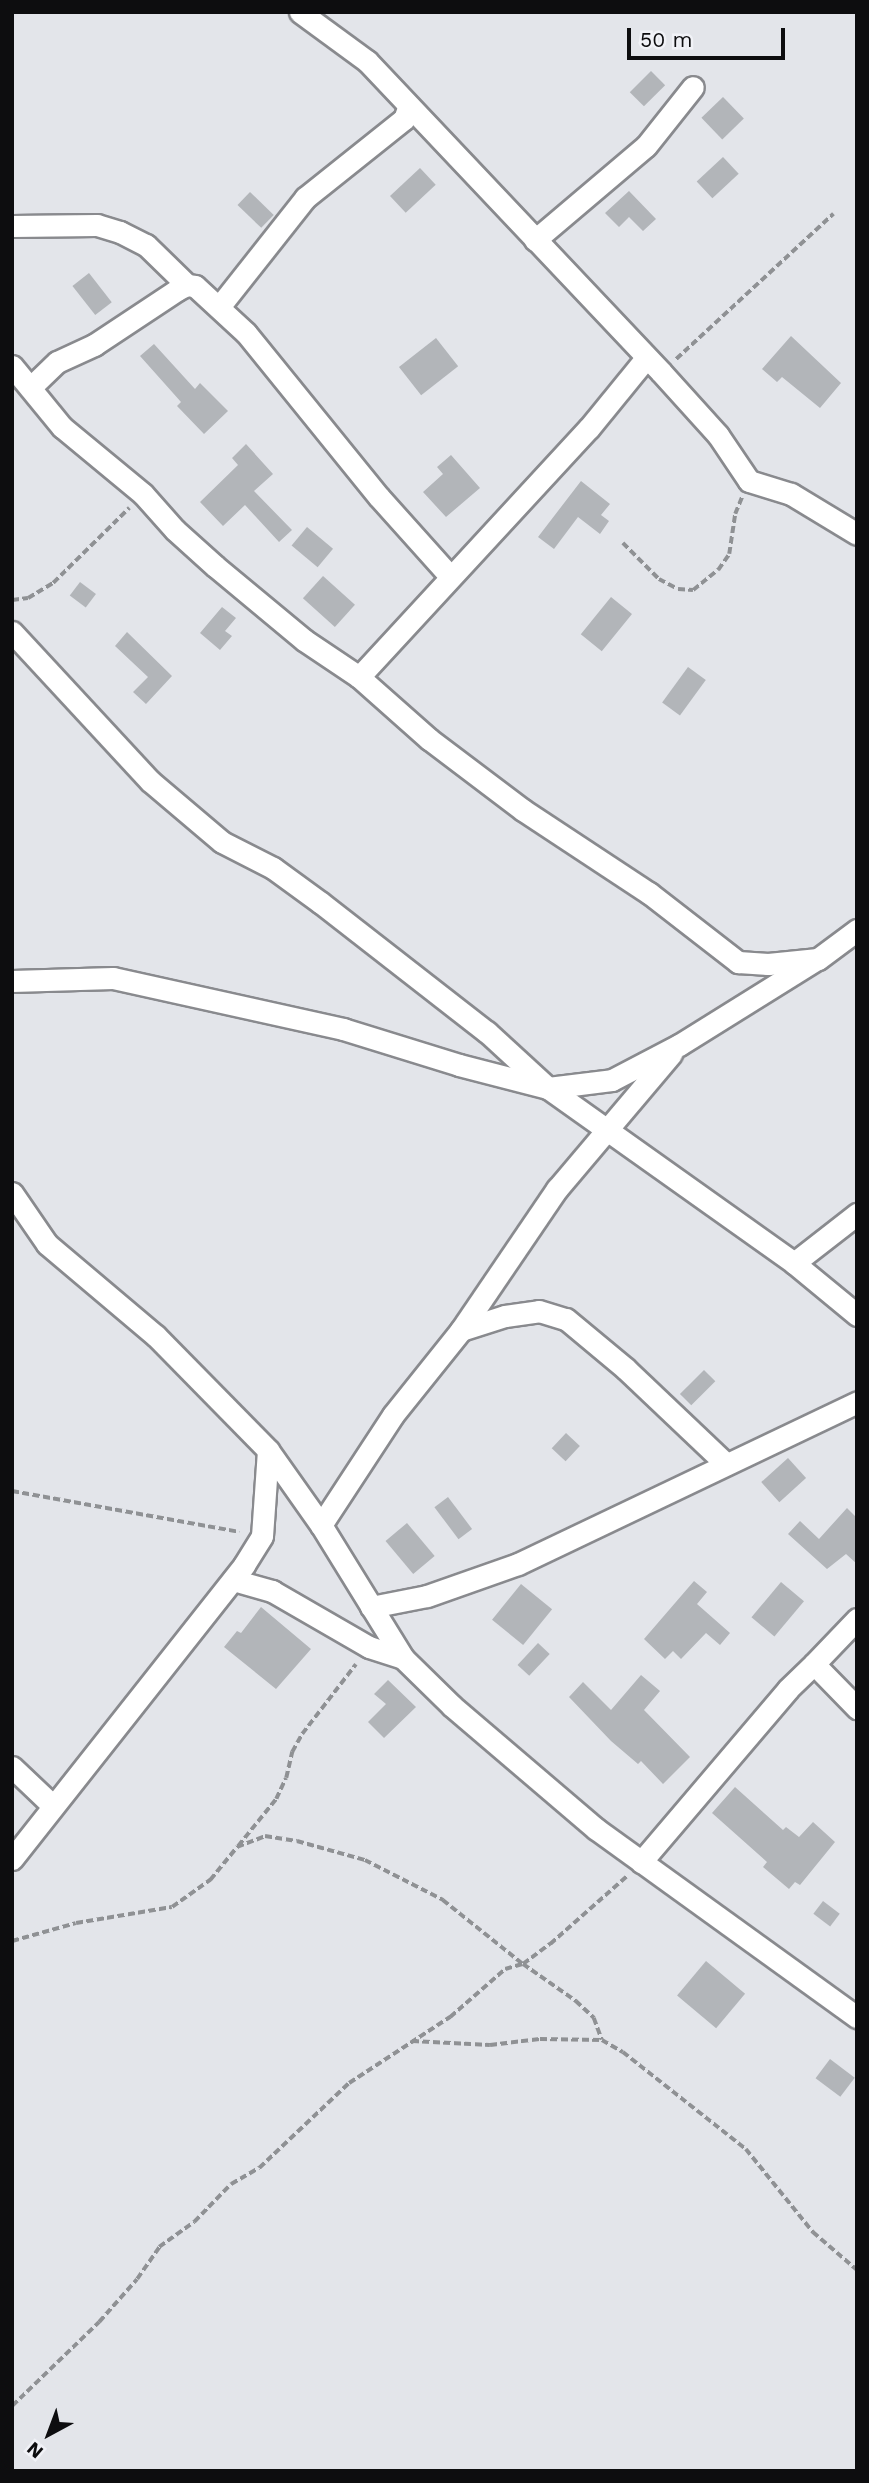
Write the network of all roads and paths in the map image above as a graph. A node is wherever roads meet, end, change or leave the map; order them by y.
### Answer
1 (300, 12) edge
2 (693, 87) dead end
3 (408, 108) junction
4 (833, 214) dead end
5 (12, 226) edge
6 (534, 240) junction
7 (187, 285) junction
8 (219, 307) junction
9 (654, 365) junction
10 (12, 366) edge
11 (31, 387) junction
12 (749, 481) junction
13 (143, 494) junction
14 (857, 534) edge
15 (623, 543) dead end
16 (450, 576) junction
17 (12, 600) edge
18 (12, 632) edge
19 (359, 677) junction
20 (857, 930) edge
21 (818, 959) junction
22 (12, 981) edge
23 (679, 1045) junction
24 (548, 1088) junction
25 (609, 1128) junction
26 (12, 1193) edge
27 (857, 1214) edge
28 (794, 1263) junction
29 (857, 1315) edge
30 (461, 1330) junction
31 (857, 1402) edge
32 (268, 1450) junction
33 (725, 1463) junction
34 (12, 1491) edge
35 (321, 1525) junction
36 (262, 1536) junction
37 (233, 1580) junction
38 (371, 1607) junction
39 (857, 1619) edge
40 (369, 1647) junction
41 (403, 1658) junction
42 (814, 1664) junction
43 (857, 1708) edge
44 (12, 1767) edge
45 (52, 1805) junction
46 (237, 1847) junction
47 (12, 1858) edge
48 (641, 1862) junction
49 (12, 1941) edge
50 (523, 1964) junction
51 (857, 2017) edge
52 (602, 2040) junction
53 (409, 2041) junction
54 (857, 2270) edge
55 (12, 2406) edge

1 - 3 street
2 - 6 street
3 - 6 street
3 - 8 street
4 - 9 path
5 - 7 street
6 - 9 street
7 - 8 street
7 - 11 street
8 - 16 street
9 - 12 street
9 - 16 street
10 - 11 street
11 - 13 street
12 - 14 street
12 - 15 path
13 - 17 path
13 - 19 street
16 - 19 street
18 - 24 street
19 - 21 street
20 - 21 street
21 - 23 street
22 - 24 street
23 - 24 street
23 - 25 street
24 - 25 street
25 - 28 street
25 - 30 street
26 - 32 street
27 - 28 street
28 - 29 street
30 - 33 street
30 - 35 street
31 - 33 street
32 - 35 street
32 - 36 street
33 - 38 street
34 - 36 path
35 - 38 street
36 - 37 street
37 - 40 street
37 - 45 street
38 - 41 street
39 - 42 street
40 - 41 street
40 - 46 path
41 - 48 street
42 - 43 street
42 - 48 street
44 - 45 street
45 - 47 street
46 - 49 path
46 - 50 path
48 - 50 path
48 - 51 street
50 - 52 path
50 - 53 path
52 - 53 path
52 - 54 path
53 - 55 path

